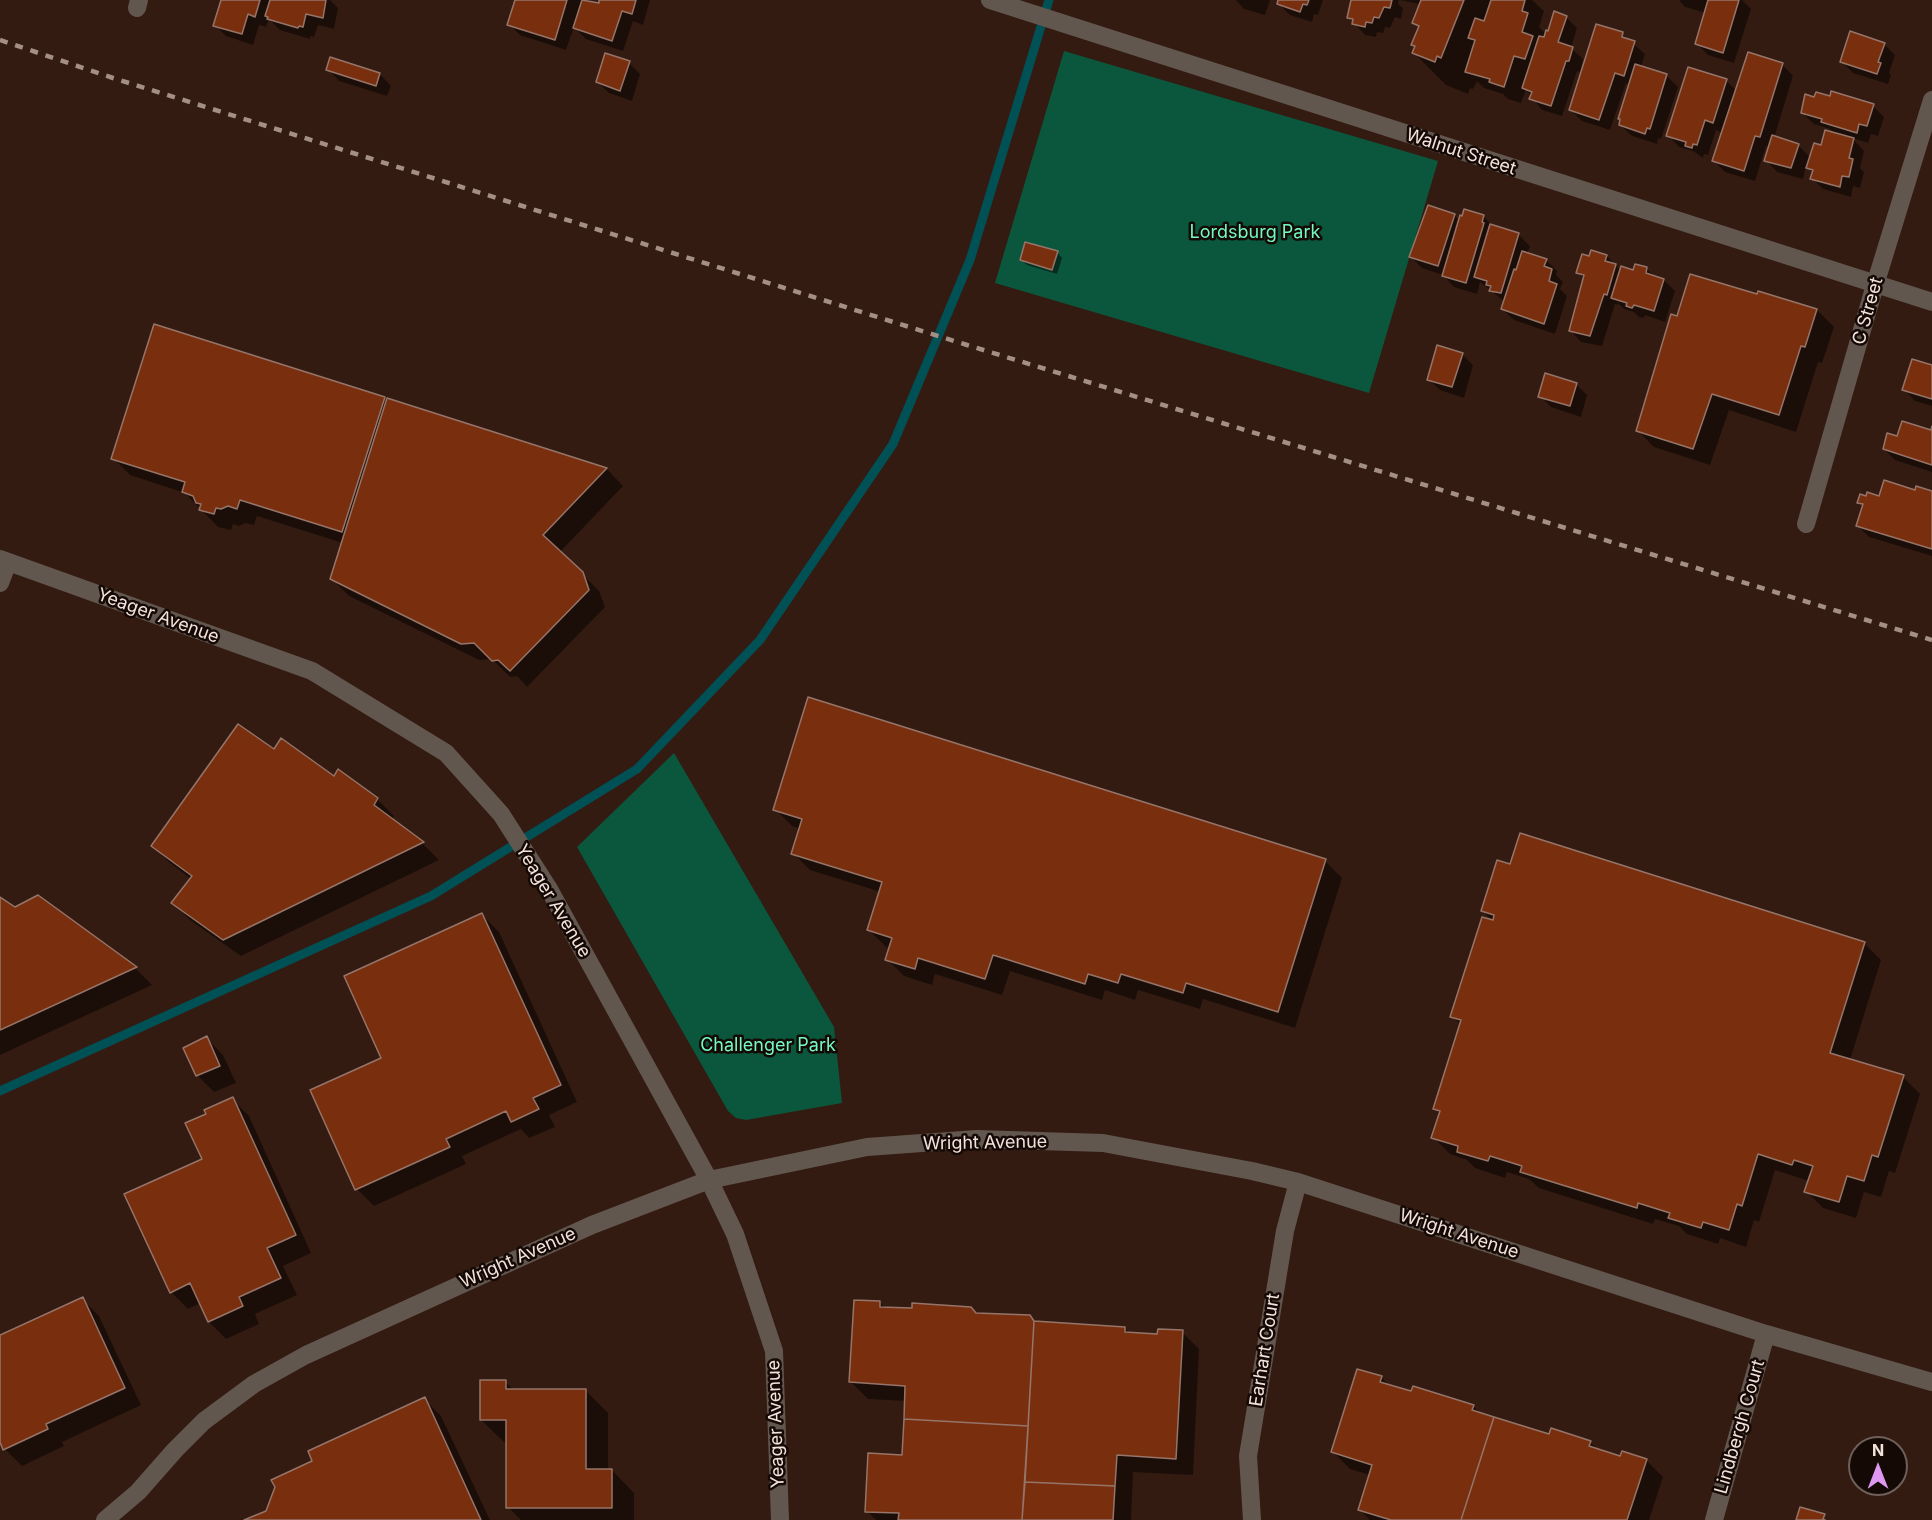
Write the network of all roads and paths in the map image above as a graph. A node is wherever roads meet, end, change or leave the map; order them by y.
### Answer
1 (990, 0) edge
2 (1932, 100) edge
3 (1875, 285) junction
4 (1932, 302) edge
5 (1806, 524) dead end
6 (4, 561) edge
7 (0, 583) edge
8 (709, 1180) junction
9 (1298, 1182) junction
10 (1766, 1334) junction
11 (1932, 1382) edge
12 (105, 1520) edge
13 (780, 1520) edge
14 (1252, 1520) edge
15 (1714, 1520) edge

1 - 3 street, Walnut Street
2 - 3 street, C Street
3 - 4 street, Walnut Street
3 - 5 street, C Street
6 - 7 street
6 - 8 street, Yeager Avenue
8 - 9 street, Wright Avenue
8 - 12 street, Wright Avenue
8 - 13 street, Yeager Avenue
9 - 10 street, Wright Avenue
9 - 14 street, Earhart Court
10 - 11 street, Wright Avenue
10 - 15 street, Lindbergh Court

